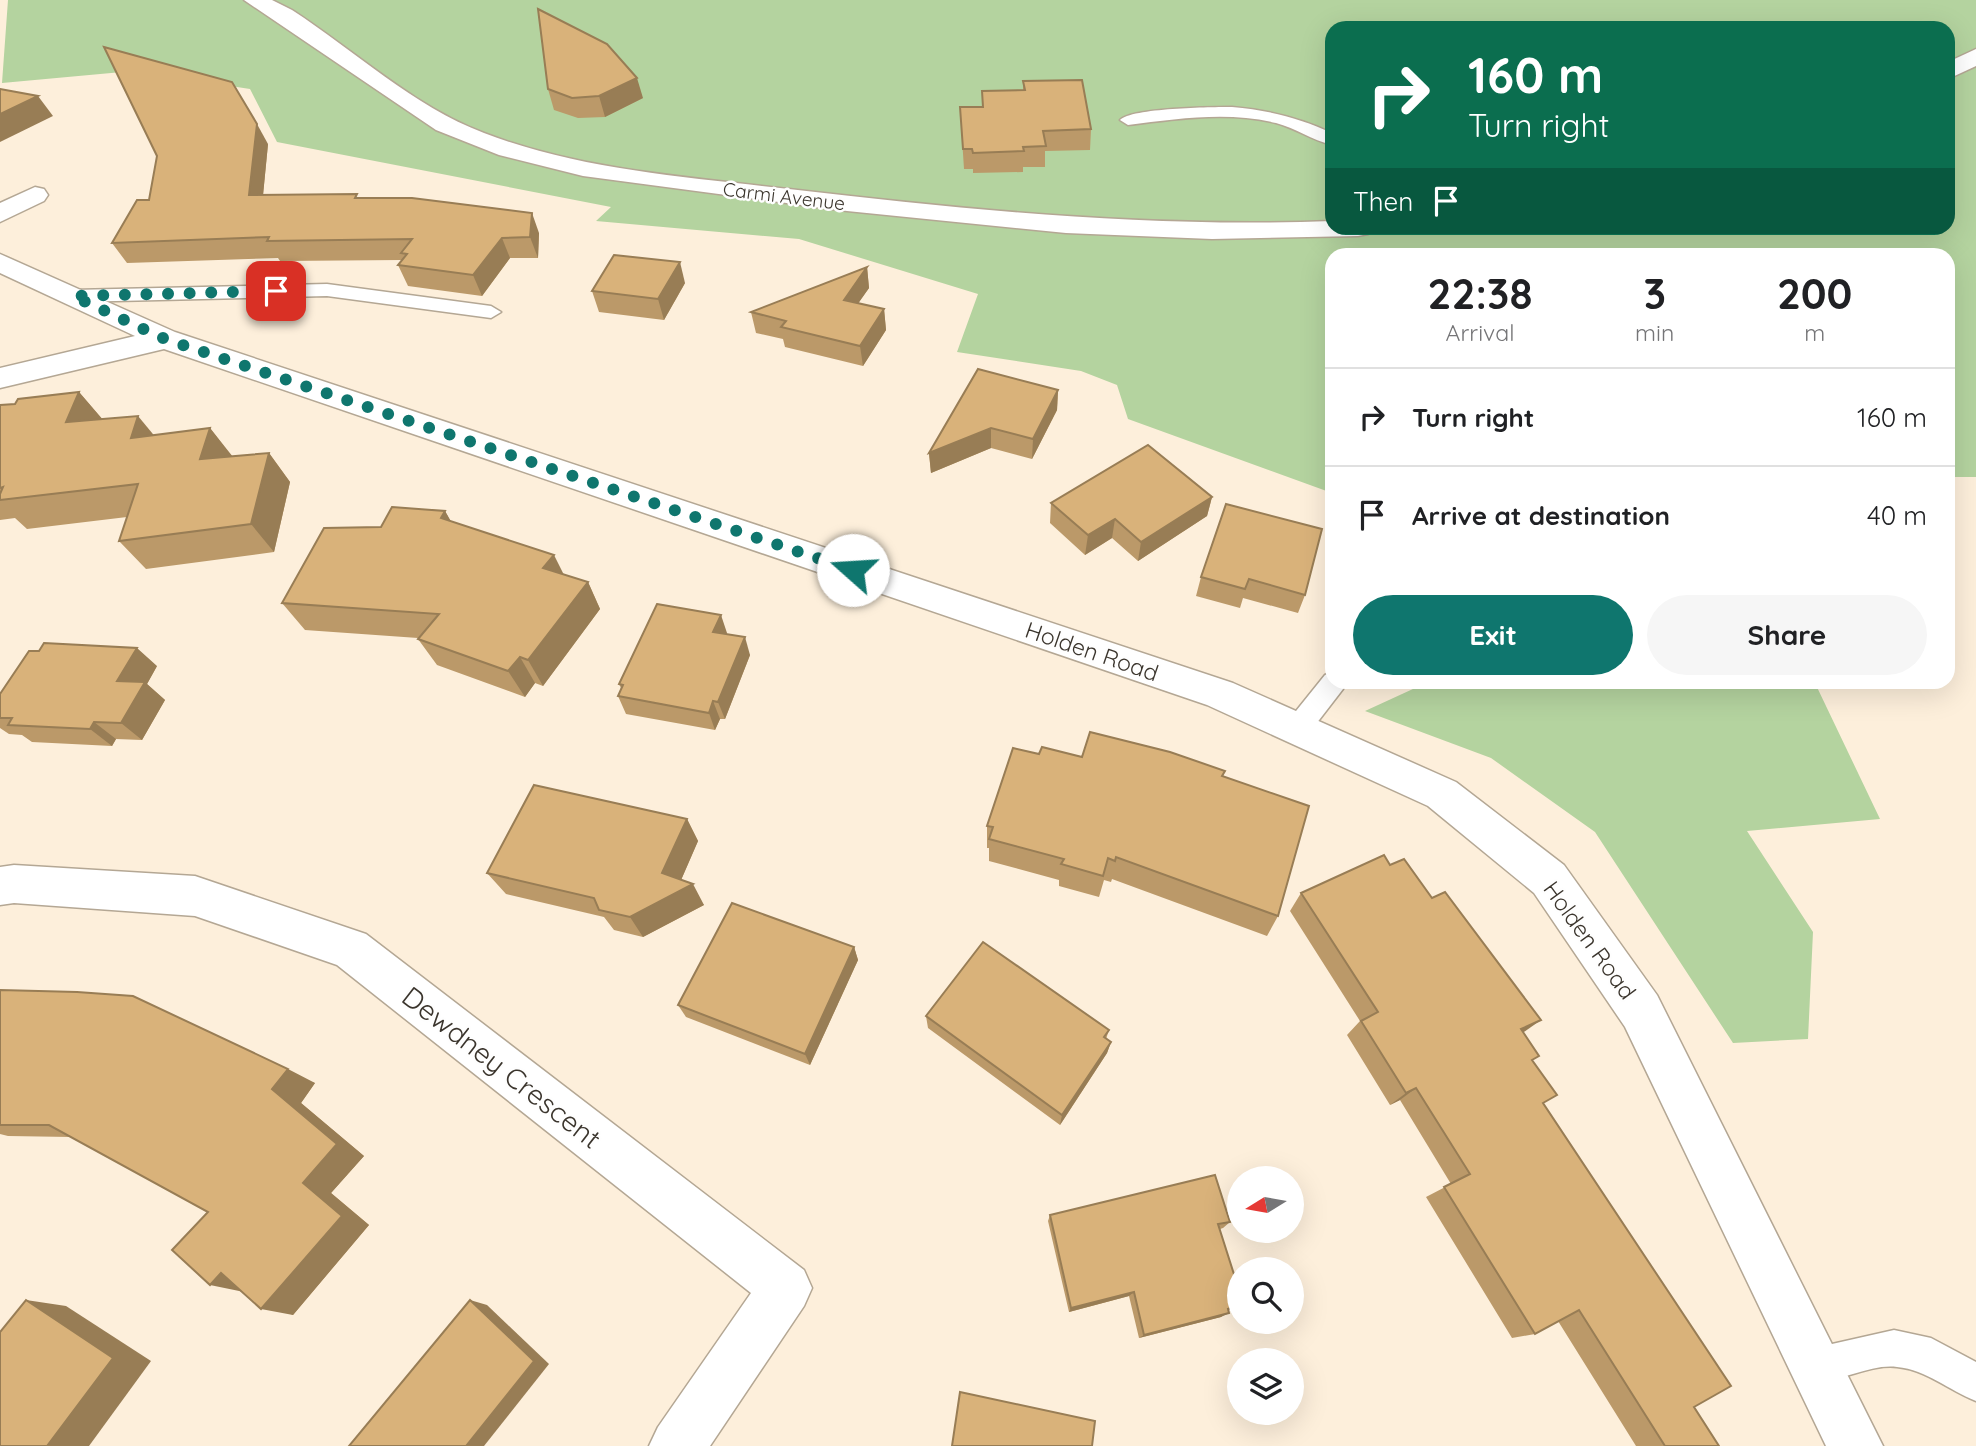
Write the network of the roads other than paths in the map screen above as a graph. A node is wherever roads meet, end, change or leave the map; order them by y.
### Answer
1 (254, 0) edge
2 (1976, 56) edge
3 (1955, 68) edge
4 (1128, 120) dead end
5 (1325, 137) edge
6 (35, 195) dead end
7 (0, 214) edge
8 (1325, 228) edge
9 (0, 262) edge
10 (73, 296) junction
11 (491, 312) dead end
12 (165, 339) junction
13 (0, 378) edge
14 (1328, 689) edge
15 (1297, 729) junction
16 (0, 886) edge
17 (1814, 1363) junction
18 (1976, 1383) edge
19 (677, 1446) edge
20 (1854, 1446) edge

1 - 8 street, Carmi Avenue
2 - 3 street
4 - 5 lane
6 - 7 street
9 - 10 street, Holden Road
10 - 11 lane
10 - 12 street, Holden Road
12 - 13 street
12 - 15 street, Holden Road
14 - 15 lane
15 - 17 street, Holden Road
16 - 19 street, Dewdney Crescent
17 - 18 lane
17 - 20 street, Holden Road

